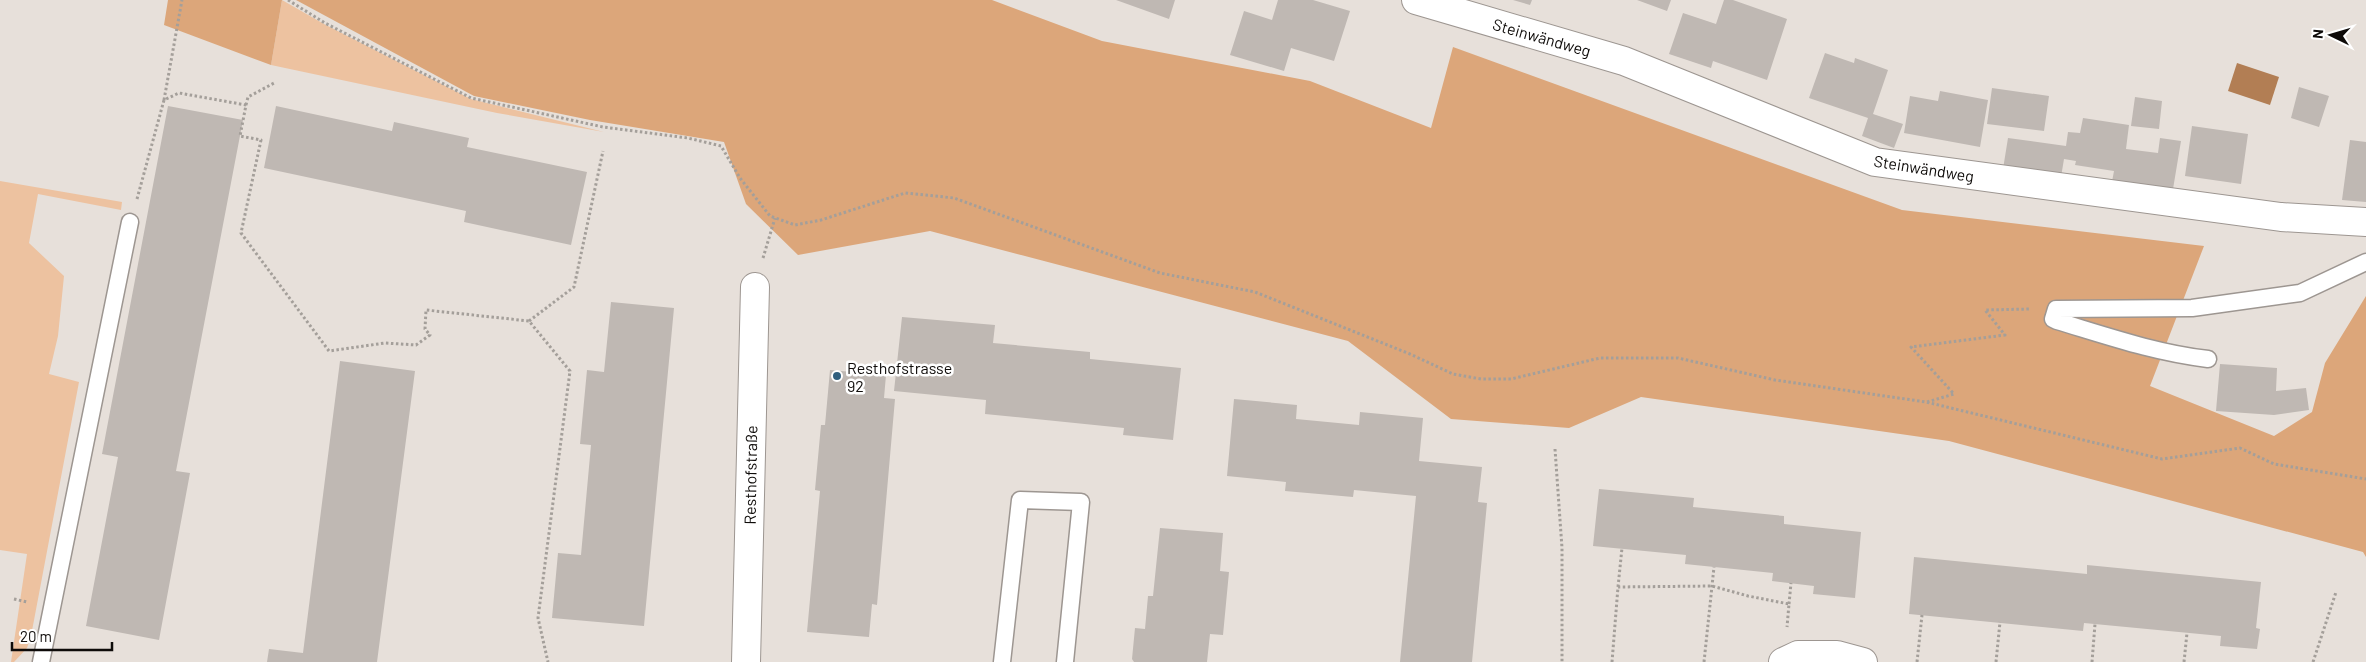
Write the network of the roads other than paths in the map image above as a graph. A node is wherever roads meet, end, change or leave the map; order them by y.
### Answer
1 (1416, 0) edge
2 (130, 222) road end
3 (2366, 222) edge
4 (2366, 262) edge
5 (755, 287) dead end
6 (2208, 359) dead end
7 (1786, 661) edge
8 (41, 662) edge
9 (746, 662) edge
10 (1002, 662) edge
11 (1065, 662) edge
12 (1864, 662) edge

1 - 3 street, Steinwändweg
2 - 8 lane
4 - 6 lane
5 - 9 street, Resthofstraße
7 - 12 street
10 - 11 lane

